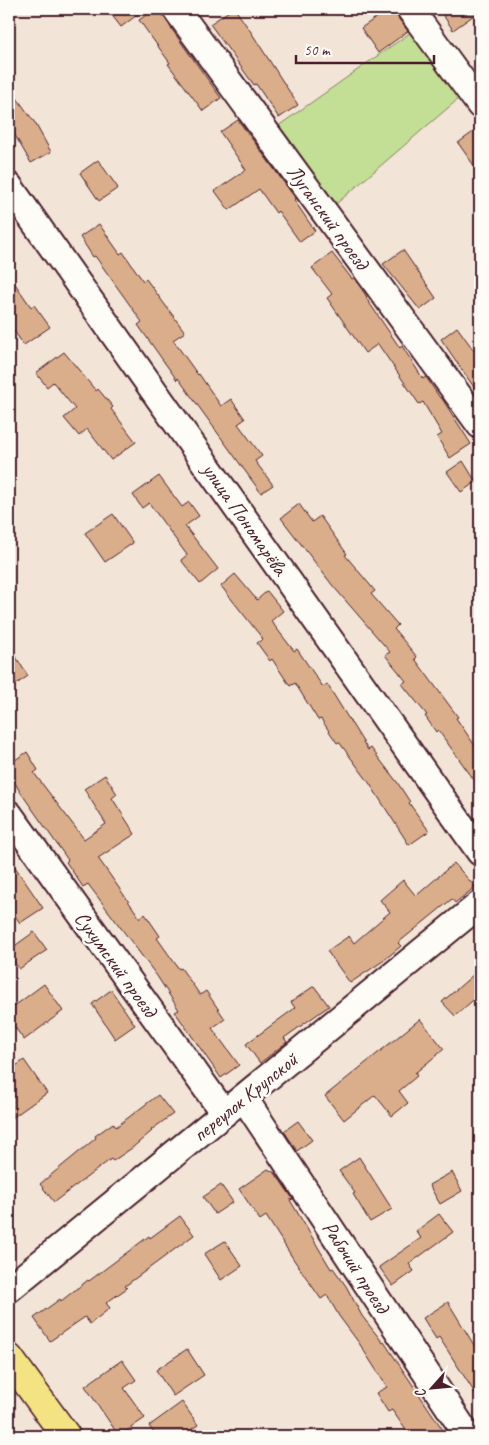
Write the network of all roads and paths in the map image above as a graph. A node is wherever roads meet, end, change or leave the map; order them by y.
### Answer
1 (176, 9) edge
2 (410, 9) edge
3 (480, 105) edge
4 (9, 186) edge
5 (480, 425) edge
6 (9, 814) edge
7 (480, 852) edge
8 (480, 904) edge
9 (234, 1106) junction
10 (9, 1289) edge
11 (9, 1358) edge
12 (66, 1436) edge
13 (468, 1436) edge

1 - 5 street, Луганский проезд
2 - 3 street
4 - 7 street, улица Пономарёва
6 - 9 street, Сухумский проезд
8 - 9 street, переулок Крупской
9 - 10 street, переулок Крупской
9 - 13 street, Рабочий проезд
11 - 12 main road

